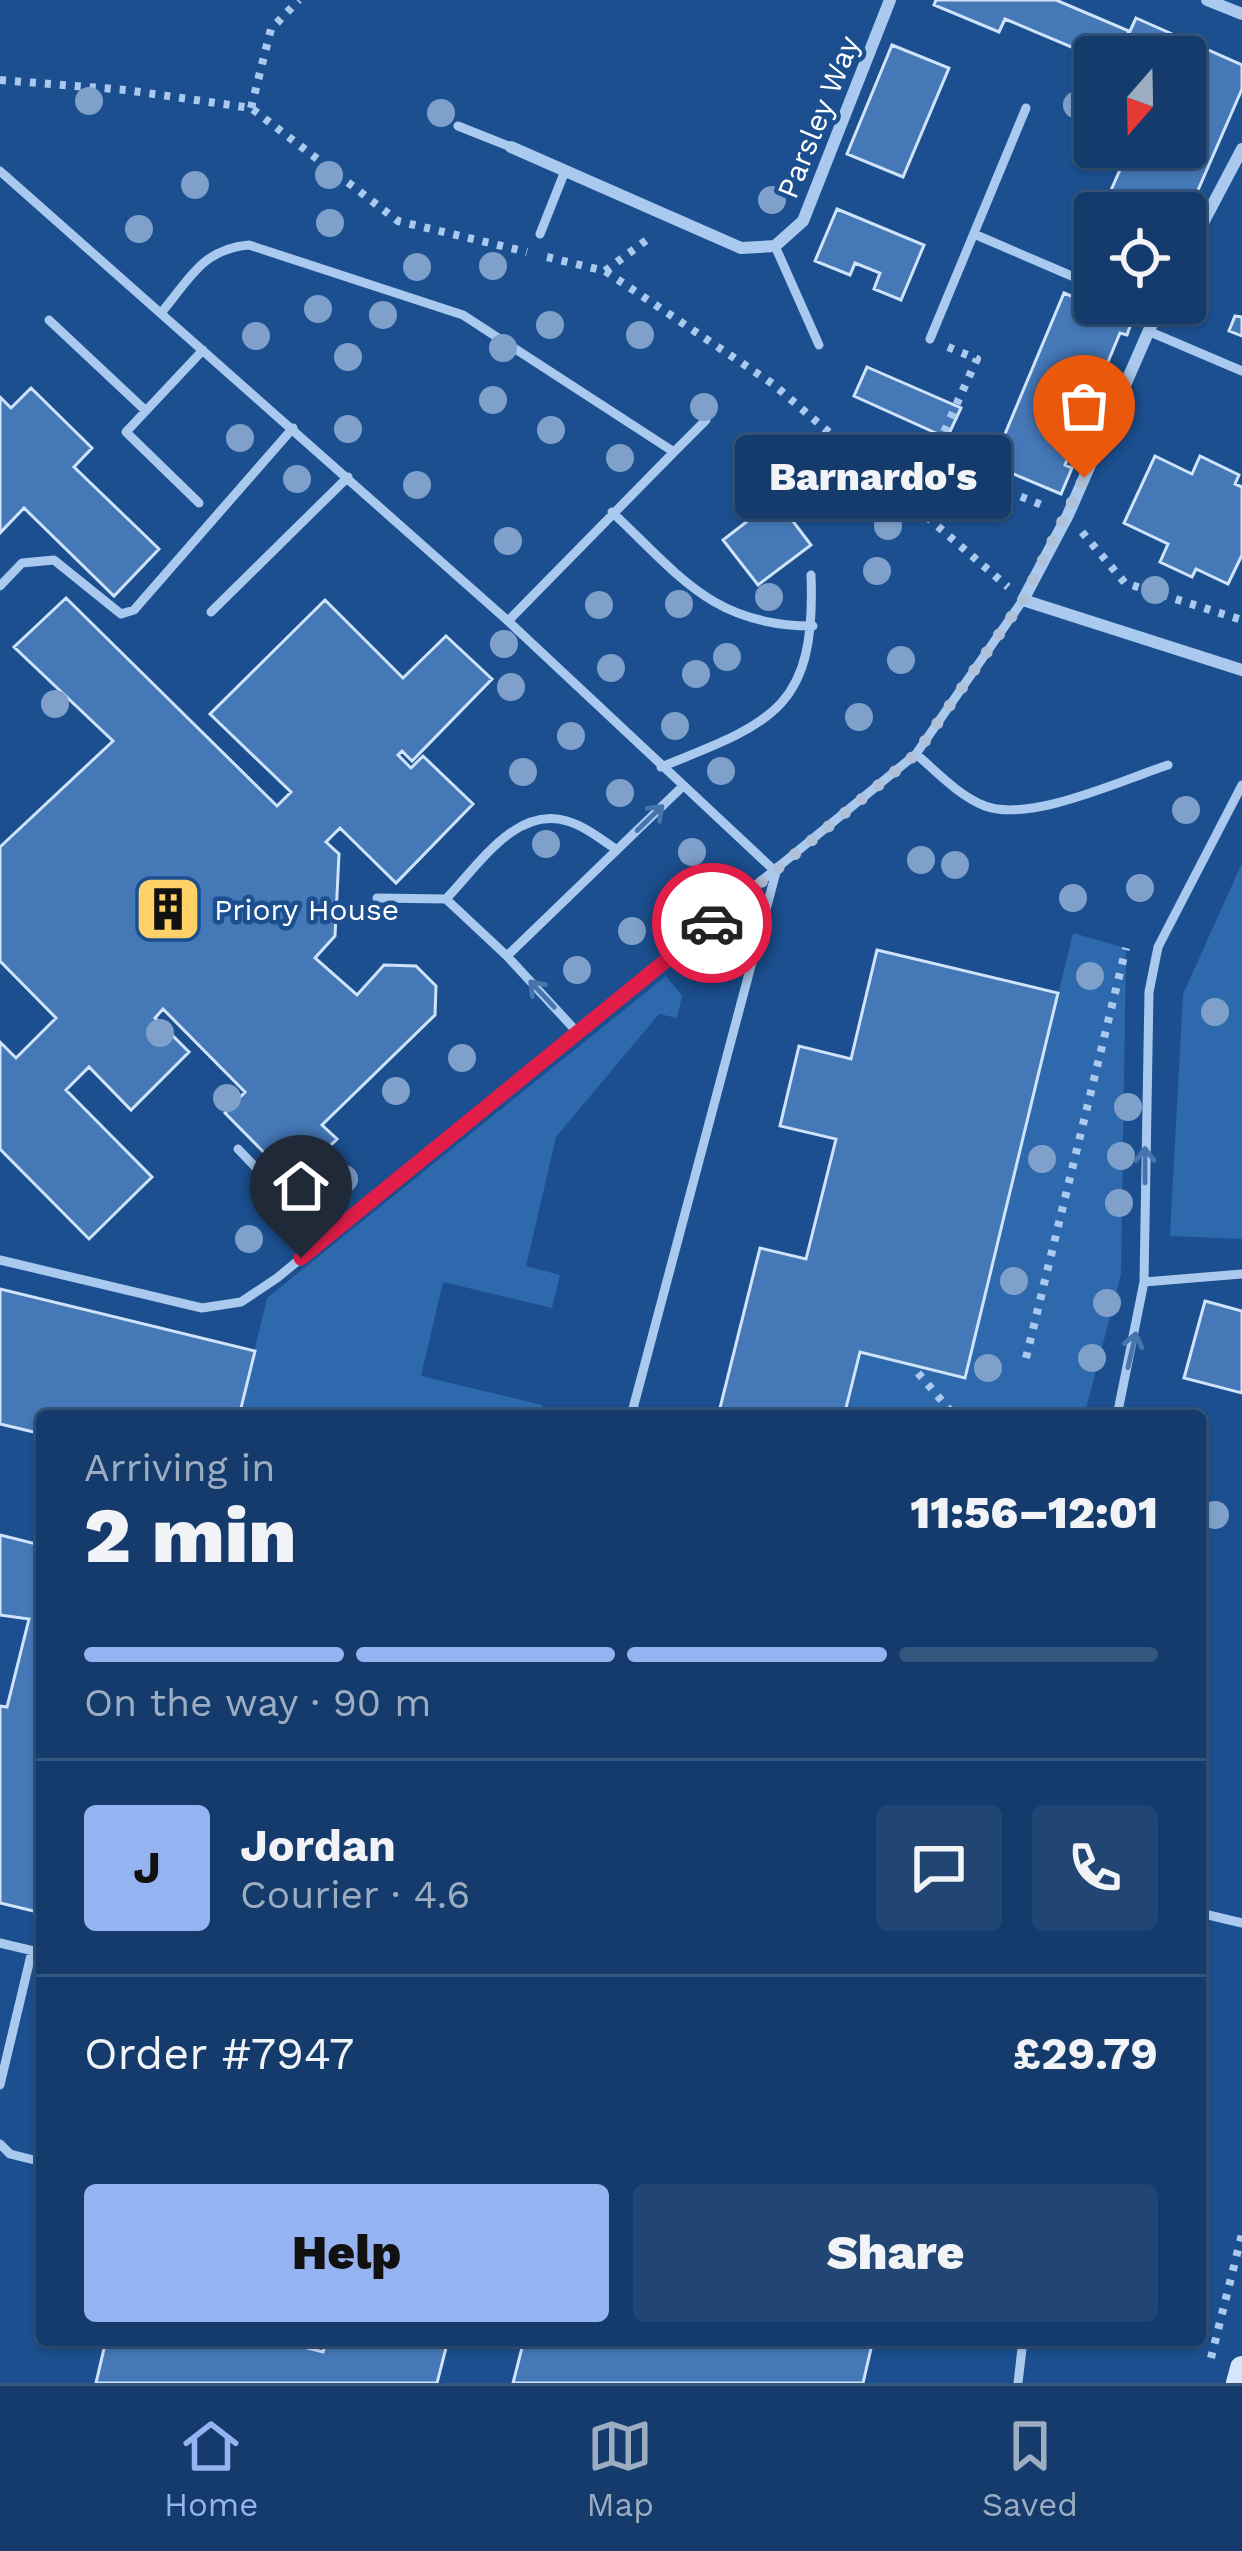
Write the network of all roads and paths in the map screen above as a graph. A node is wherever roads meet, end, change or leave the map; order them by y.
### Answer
1 (299, 0) edge
2 (890, 0) edge
3 (1207, 0) edge
4 (1242, 14) edge
5 (0, 80) edge
6 (250, 107) junction
7 (1026, 108) dead end
8 (458, 126) dead end
9 (512, 147) joint
10 (1242, 149) edge
11 (0, 171) edge
12 (565, 171) junction
13 (1206, 217) edge
14 (674, 219) junction
15 (540, 234) dead end
16 (974, 234) junction
17 (775, 246) junction
18 (605, 271) junction
19 (1074, 277) edge
20 (161, 314) junction
21 (49, 320) dead end
22 (1151, 324) edge
23 (1148, 331) junction
24 (930, 339) joint
25 (819, 345) dead end
26 (203, 350) junction
27 (1242, 371) edge
28 (146, 411) junction
29 (706, 420) dead end
30 (293, 428) junction
31 (674, 452) junction
32 (348, 477) junction
33 (200, 503) dead end
34 (612, 512) junction
35 (1068, 515) junction
36 (812, 575) dead end
37 (0, 586) edge
38 (1023, 600) junction
39 (211, 612) dead end
40 (1242, 620) edge
41 (508, 621) junction
42 (813, 626) junction
43 (1242, 670) edge
44 (916, 754) junction
45 (1168, 765) dead end
46 (661, 766) junction
47 (1242, 784) edge
48 (683, 786) junction
49 (617, 850) junction
50 (776, 872) junction
51 (377, 898) dead end
52 (446, 898) junction
53 (1126, 948) dead end
54 (507, 956) junction
55 (577, 1032) junction
56 (238, 1149) dead end
57 (324, 1239) junction
58 (0, 1260) edge
59 (1242, 1274) edge
60 (1144, 1282) junction
61 (1026, 1358) dead end
62 (918, 1373) dead end
63 (633, 1410) edge
64 (950, 1410) edge
65 (1118, 1410) edge
66 (1206, 1914) edge
67 (1242, 1923) edge
68 (0, 1943) edge
69 (36, 1952) edge
70 (36, 1956) edge
71 (0, 2085) edge
72 (0, 2144) edge
73 (36, 2160) edge
74 (1242, 2234) edge
75 (1022, 2346) edge
76 (1210, 2362) dead end
77 (1242, 2368) edge
78 (1018, 2383) edge
79 (1238, 2383) edge

1 - 6 path
2 - 17 street, Parsley Way
3 - 4 street
5 - 6 path
6 - 18 path
7 - 16 lane
8 - 9 lane
9 - 12 street
10 - 13 street
11 - 20 lane
12 - 14 street
12 - 15 lane
14 - 17 street
14 - 18 path
16 - 19 lane
16 - 24 lane
17 - 25 lane
18 - 38 path
20 - 26 lane
20 - 31 lane
21 - 28 lane
22 - 23 street
23 - 27 lane
23 - 35 street
24 - 35 path
26 - 28 lane
26 - 30 lane
28 - 33 lane
29 - 31 lane
30 - 32 lane
30 - 37 lane
31 - 34 lane
32 - 39 lane
32 - 41 lane
34 - 41 lane
34 - 42 lane
35 - 38 street
35 - 40 path
36 - 42 lane
38 - 43 street
38 - 44 lane
41 - 46 lane
42 - 46 lane
44 - 45 lane
44 - 50 lane
46 - 48 lane
60 -> 47 lane
49 -> 48 lane
48 - 50 lane
49 - 52 lane
49 - 54 lane
50 - 55 lane
50 - 63 lane
51 - 52 lane
52 - 54 lane
53 - 61 path
55 -> 54 lane
55 - 57 lane
56 - 57 lane
57 - 58 lane
59 - 60 lane
65 -> 60 lane
62 - 64 path
66 - 67 lane
68 - 69 lane
70 - 71 lane
72 - 73 lane
74 - 76 path
75 - 78 lane
77 - 79 main road

